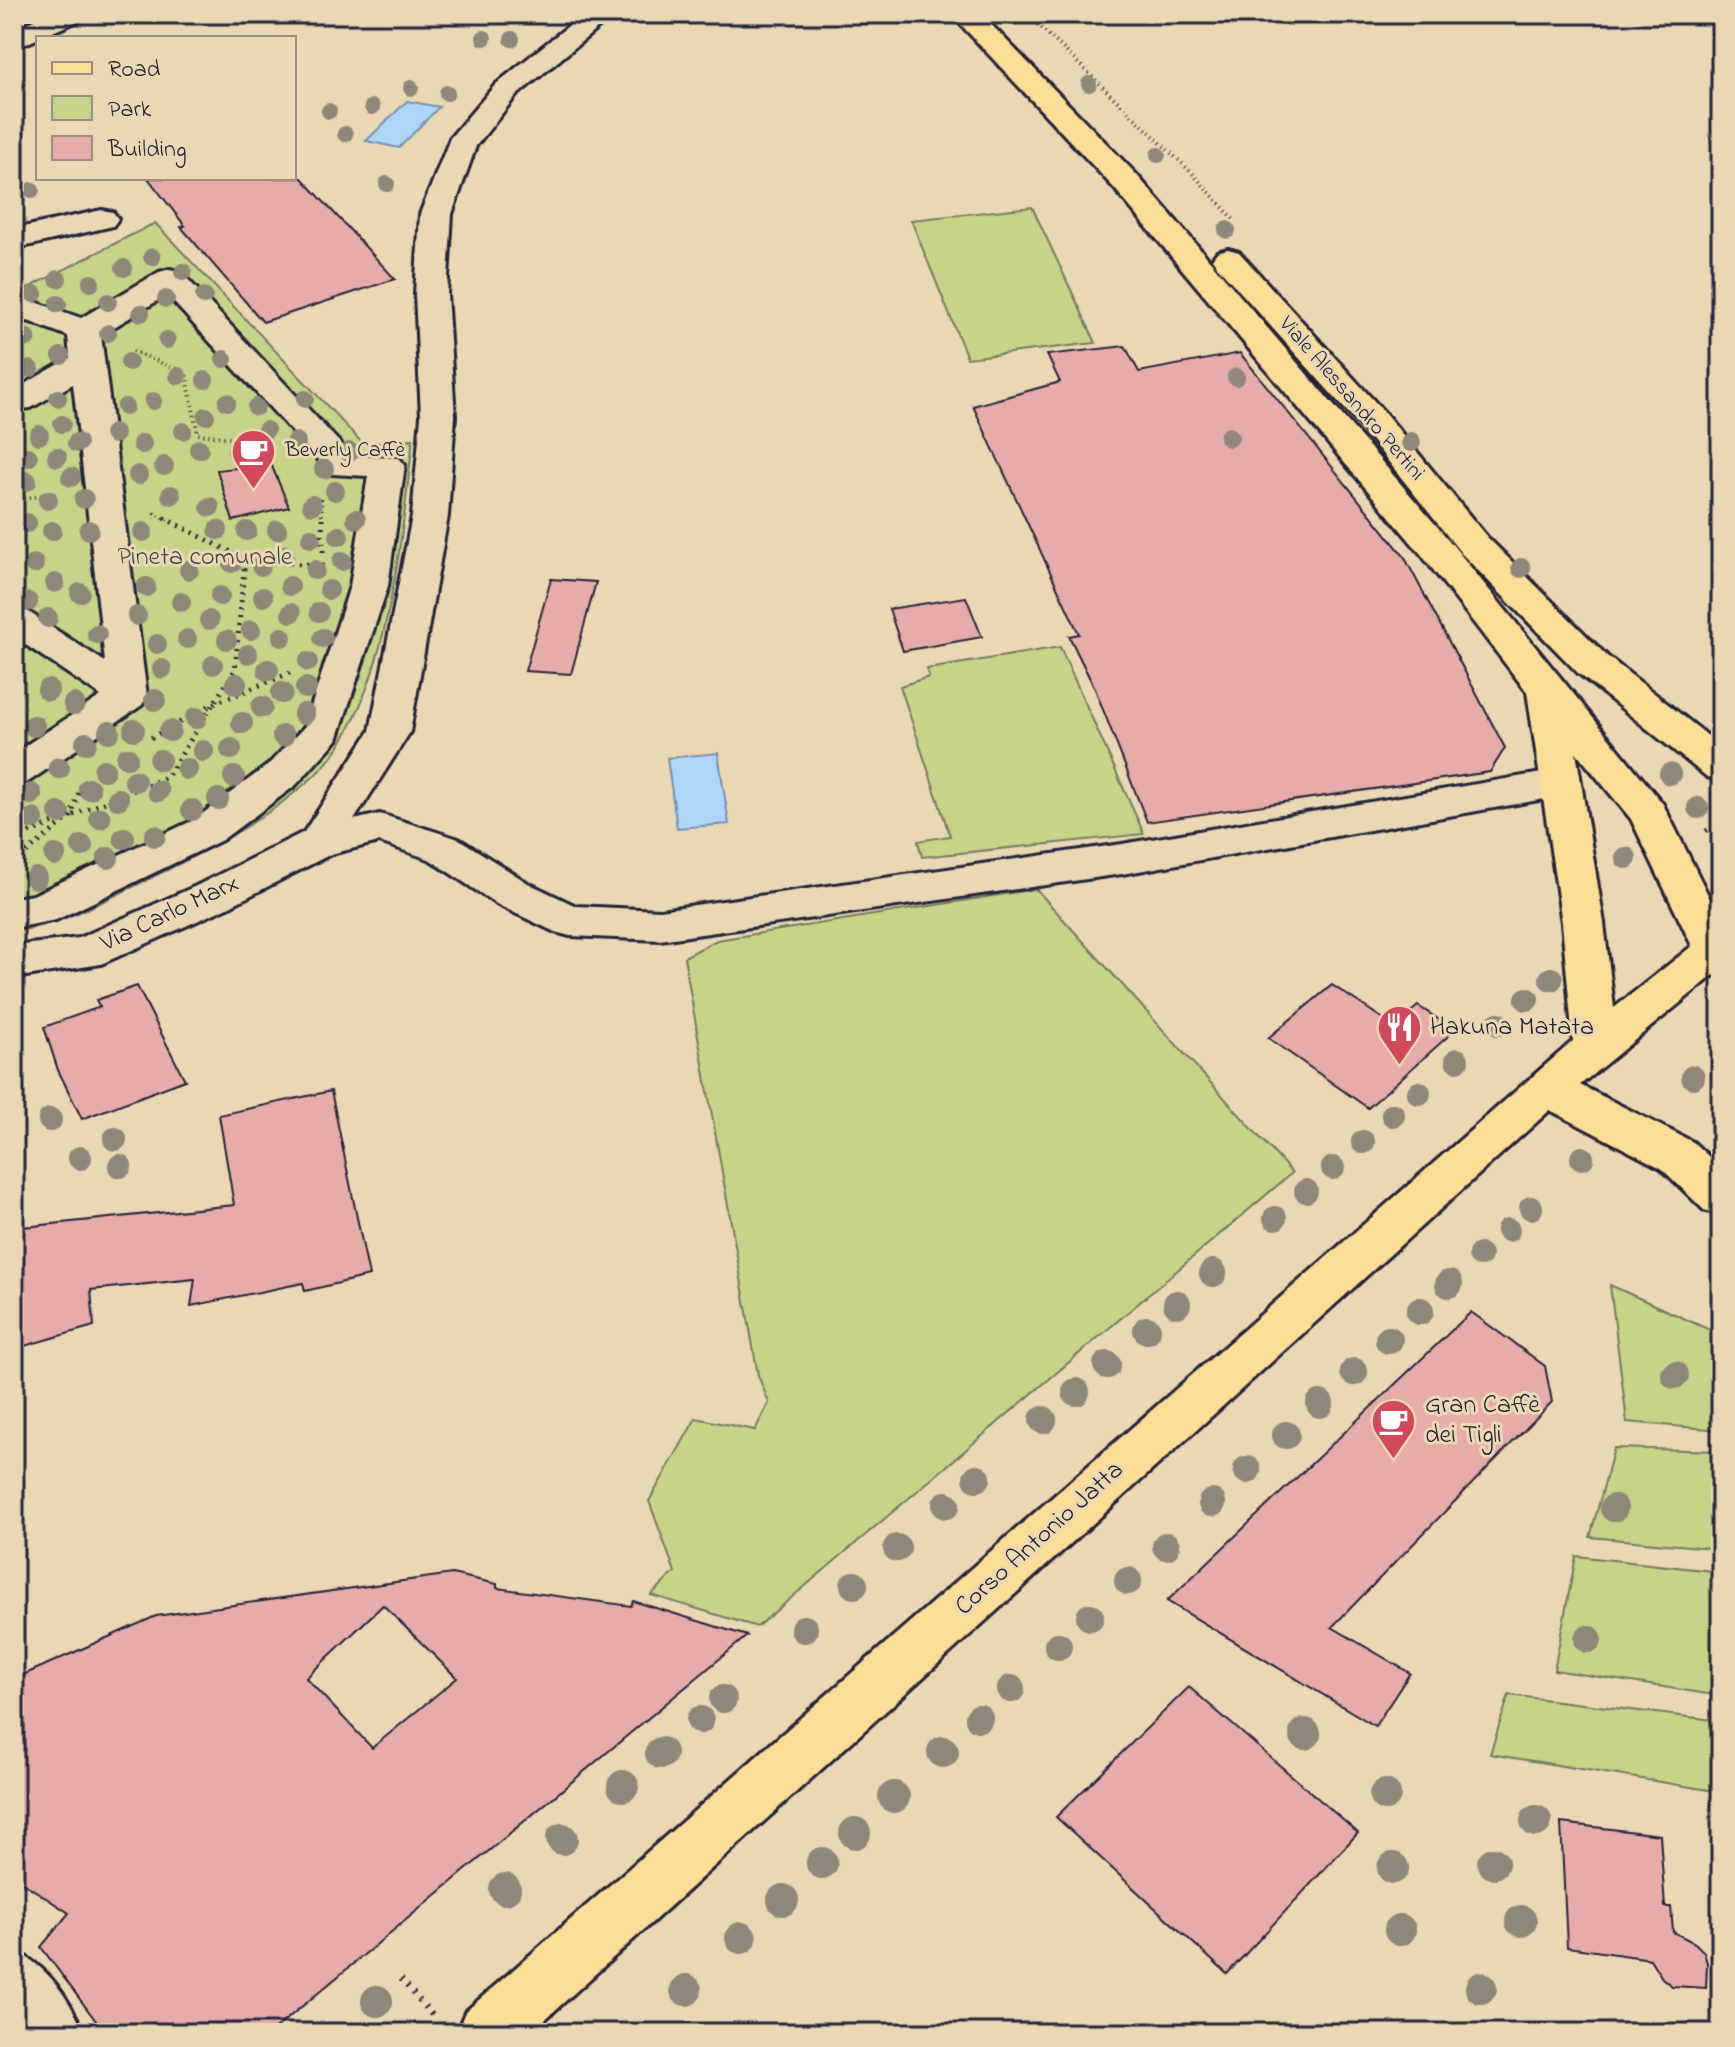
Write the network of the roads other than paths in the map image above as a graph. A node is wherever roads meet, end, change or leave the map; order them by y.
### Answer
1 (70, 14) edge
2 (601, 14) edge
3 (965, 14) edge
4 (998, 14) edge
5 (14, 40) edge
6 (102, 219) dead end
7 (14, 239) edge
8 (14, 315) edge
9 (86, 347) junction
10 (19, 401) dead end
11 (14, 619) edge
12 (1546, 690) junction
13 (128, 696) junction
14 (1632, 696) junction
15 (1721, 725) edge
16 (1721, 767) edge
17 (14, 772) edge
18 (1559, 784) junction
19 (319, 842) junction
20 (14, 913) edge
21 (1720, 953) edge
22 (14, 962) edge
23 (1596, 1046) junction
24 (1545, 1088) junction
25 (1721, 1197) edge
26 (14, 1980) edge
27 (463, 2029) edge
28 (54, 2033) edge

1 - 5 street
2 - 19 street
3 - 12 main road, Viale Alessandro Pertini
4 - 14 main road, Viale Alessandro Pertini
6 - 7 street
8 - 9 street
9 - 10 street
9 - 13 street
9 - 20 street
11 - 13 street
12 - 18 main road
12 - 21 main road, Viale Alessandro Pertini
13 - 17 street
14 - 15 main road
14 - 16 main road, Viale Alessandro Pertini
18 - 19 street, Via Carlo Marx
18 - 23 main road
19 - 22 street, Via Carlo Marx
21 - 23 main road, Viale Alessandro Pertini
23 - 24 main road, Corso Antonio Jatta
24 - 25 main road
24 - 27 main road, Corso Antonio Jatta
26 - 28 street

